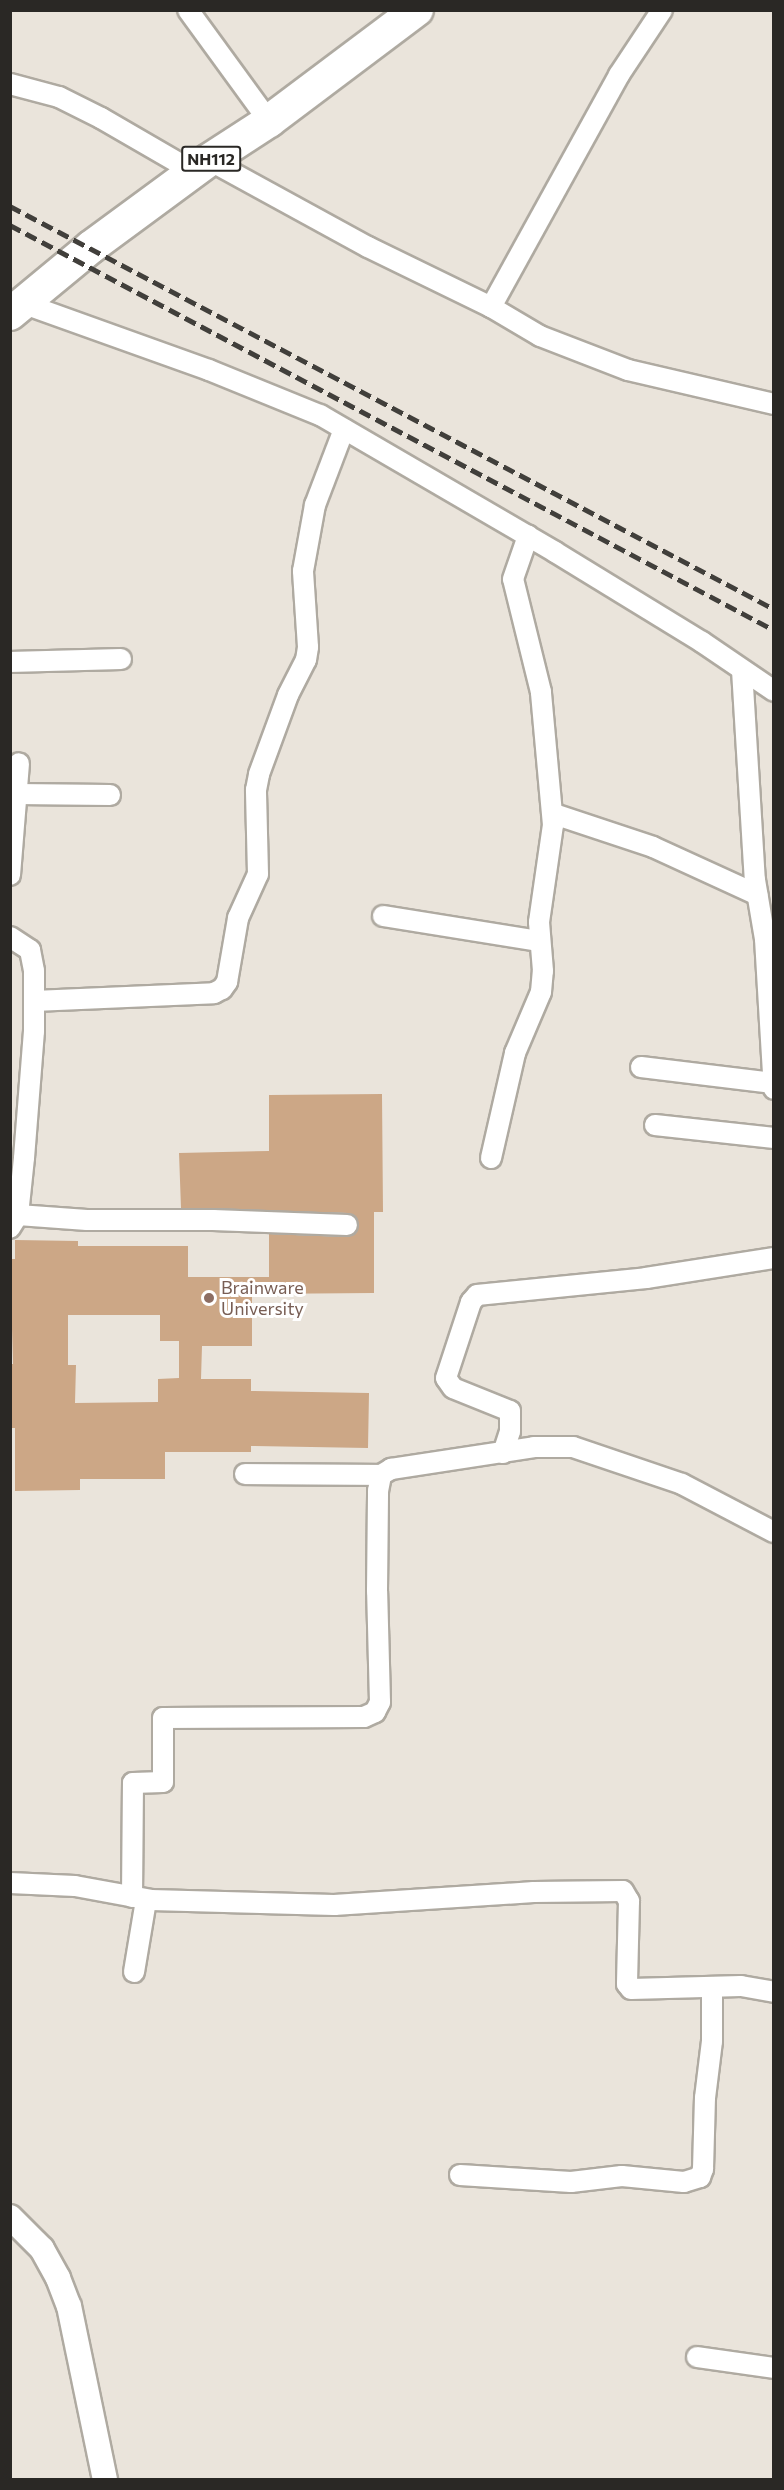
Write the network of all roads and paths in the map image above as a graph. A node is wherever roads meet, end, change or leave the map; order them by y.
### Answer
1 (188, 10) edge
2 (417, 10) edge
3 (662, 10) edge
4 (10, 84) edge
5 (269, 121) junction
6 (202, 166) junction
7 (490, 307) junction
8 (16, 308) edge
9 (774, 404) edge
10 (344, 429) junction
11 (528, 536) junction
12 (121, 659) dead end
13 (10, 662) edge
14 (742, 670) junction
15 (774, 691) edge
16 (19, 763) dead end
17 (16, 794) junction
18 (110, 795) dead end
19 (554, 814) junction
20 (10, 875) edge
21 (758, 895) junction
22 (383, 916) dead end
23 (10, 937) edge
24 (539, 941) junction
25 (34, 1001) junction
26 (641, 1067) dead end
27 (773, 1083) edge
28 (774, 1089) edge
29 (655, 1125) dead end
30 (774, 1138) edge
31 (490, 1158) dead end
32 (14, 1221) edge
33 (347, 1225) dead end
34 (774, 1258) edge
35 (503, 1453) junction
36 (245, 1474) dead end
37 (381, 1474) junction
38 (774, 1532) edge
39 (10, 1883) edge
40 (139, 1899) junction
41 (134, 1972) dead end
42 (712, 1987) junction
43 (774, 1992) edge
44 (460, 2175) dead end
45 (10, 2217) edge
46 (697, 2357) dead end
47 (774, 2368) edge
48 (105, 2480) edge

1 - 5 street
2 - 5 highway, NH112
3 - 7 street
4 - 6 street
5 - 6 highway, NH112
6 - 7 street
6 - 8 highway, NH112
7 - 9 street
8 - 10 street
10 - 11 street
10 - 25 street
11 - 14 street
11 - 19 street
12 - 13 street
14 - 15 street
14 - 21 street
16 - 17 street
17 - 18 street
17 - 20 street
19 - 21 street
19 - 24 street
21 - 27 street
22 - 24 street
23 - 25 street
24 - 31 street
25 - 32 street
26 - 27 street
27 - 28 street
29 - 30 street
32 - 33 street
34 - 35 street
35 - 37 street
35 - 38 street
36 - 37 street
37 - 40 street
39 - 40 street
40 - 41 street
40 - 42 street
42 - 43 street
42 - 44 street
45 - 48 street
46 - 47 street

